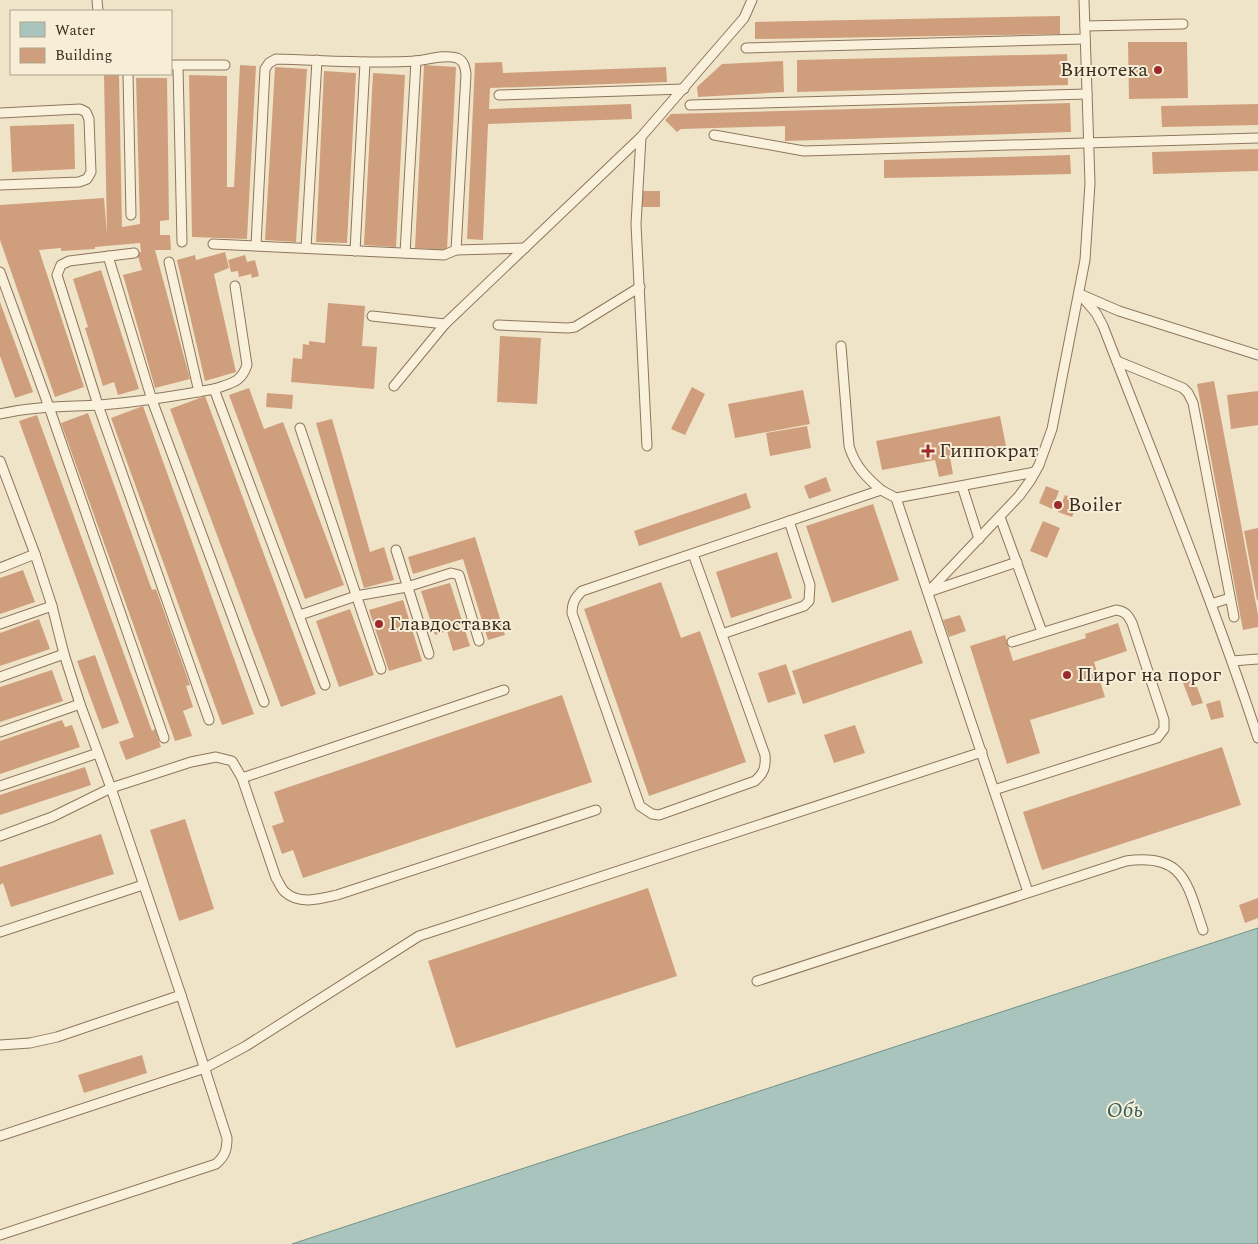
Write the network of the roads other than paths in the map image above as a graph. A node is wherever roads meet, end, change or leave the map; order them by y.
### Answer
1 (752, 0) edge
2 (1084, 0) edge
3 (1183, 24) dead end
4 (1085, 26) junction
5 (1085, 39) junction
6 (746, 48) dead end
7 (316, 60) junction
8 (416, 61) junction
9 (365, 62) junction
10 (175, 65) edge
11 (225, 65) dead end
12 (128, 75) edge
13 (684, 89) junction
14 (1087, 94) junction
15 (499, 95) dead end
16 (690, 105) dead end
17 (0, 113) edge
18 (714, 135) dead end
19 (641, 137) junction
20 (1258, 138) edge
21 (1088, 144) junction
22 (0, 184) edge
23 (131, 215) dead end
24 (182, 242) dead end
25 (213, 244) dead end
26 (256, 245) junction
27 (306, 248) junction
28 (525, 248) junction
29 (456, 250) junction
30 (355, 251) junction
31 (134, 253) dead end
32 (405, 253) junction
33 (108, 256) junction
34 (169, 262) dead end
35 (0, 272) edge
36 (235, 286) dead end
37 (640, 287) junction
38 (1079, 294) junction
39 (372, 316) dead end
40 (445, 324) junction
41 (498, 325) dead end
42 (841, 346) dead end
43 (1258, 355) edge
44 (1116, 361) junction
45 (394, 386) dead end
46 (214, 389) junction
47 (199, 392) junction
48 (152, 400) junction
49 (98, 405) junction
50 (49, 407) junction
51 (0, 414) edge
52 (300, 428) dead end
53 (647, 446) dead end
54 (0, 461) edge
55 (1035, 472) junction
56 (962, 486) junction
57 (881, 490) junction
58 (896, 498) junction
59 (1000, 517) junction
60 (789, 521) junction
61 (979, 539) junction
62 (396, 550) dead end
63 (35, 554) junction
64 (693, 554) junction
65 (1016, 562) junction
66 (0, 568) edge
67 (407, 587) junction
68 (928, 592) junction
69 (356, 596) junction
70 (1230, 598) junction
71 (1211, 604) junction
72 (52, 606) junction
73 (300, 615) junction
74 (1234, 617) dead end
75 (0, 624) edge
76 (1042, 632) junction
77 (722, 634) junction
78 (479, 641) dead end
79 (1012, 642) dead end
80 (64, 654) junction
81 (428, 654) dead end
82 (1258, 658) edge
83 (1232, 661) junction
84 (381, 669) dead end
85 (0, 677) edge
86 (325, 685) dead end
87 (504, 690) dead end
88 (264, 702) dead end
89 (80, 704) junction
90 (209, 720) dead end
91 (0, 732) edge
92 (164, 738) dead end
93 (1258, 738) edge
94 (982, 752) junction
95 (98, 753) junction
96 (242, 778) junction
97 (0, 786) edge
98 (111, 788) junction
99 (994, 790) junction
100 (596, 810) dead end
101 (0, 836) edge
102 (143, 884) junction
103 (1028, 892) junction
104 (1203, 930) dead end
105 (0, 932) edge
106 (756, 981) dead end
107 (181, 995) junction
108 (0, 1045) edge
109 (205, 1068) junction
110 (0, 1136) edge
111 (0, 1235) edge

1 - 13 lane
2 - 4 lane
3 - 4 lane
4 - 5 lane
5 - 6 lane
5 - 14 lane
7 - 9 lane
7 - 26 lane
7 - 27 lane
8 - 9 lane
8 - 29 lane
8 - 32 lane
9 - 30 lane
10 - 11 lane
10 - 24 lane
12 - 23 lane
13 - 15 lane
13 - 19 lane
14 - 16 lane
14 - 21 lane
17 - 22 lane
18 - 21 lane
19 - 28 lane
19 - 37 lane
20 - 21 lane
21 - 38 lane
25 - 26 lane
26 - 27 lane
27 - 30 lane
28 - 29 lane
28 - 40 lane
29 - 32 lane
30 - 32 lane
31 - 33 lane
33 - 48 lane
33 - 49 lane
34 - 47 lane
35 - 50 lane
36 - 46 lane
37 - 41 lane
37 - 53 lane
38 - 43 lane
38 - 44 lane
38 - 55 lane
39 - 40 lane
40 - 45 lane
42 - 57 lane
44 - 70 lane
44 - 71 lane
46 - 47 lane
46 - 73 lane
47 - 48 lane
48 - 49 lane
48 - 88 lane
49 - 50 lane
49 - 90 lane
50 - 51 lane
50 - 92 lane
52 - 69 lane
54 - 63 lane
55 - 56 lane
55 - 59 lane
56 - 58 lane
56 - 61 lane
57 - 58 lane
57 - 60 lane
58 - 68 lane
59 - 61 lane
59 - 65 lane
60 - 64 lane
60 - 77 lane
61 - 68 lane
62 - 67 lane
63 - 66 lane
63 - 72 lane
64 - 77 lane
64 - 77 lane
65 - 68 lane
65 - 76 lane
67 - 69 lane
67 - 78 lane
67 - 81 lane
68 - 94 lane
69 - 73 lane
69 - 84 lane
70 - 71 lane
70 - 74 lane
71 - 83 lane
72 - 75 lane
72 - 80 lane
73 - 86 lane
76 - 79 lane
76 - 99 lane
80 - 85 lane
80 - 89 lane
82 - 83 lane
83 - 93 lane
87 - 96 lane
89 - 91 lane
89 - 95 lane
94 - 99 lane
94 - 109 lane
95 - 97 lane
95 - 98 lane
96 - 98 lane
96 - 100 lane
98 - 101 lane
98 - 102 lane
99 - 103 lane
102 - 105 lane
102 - 107 lane
103 - 104 lane
103 - 106 lane
107 - 108 lane
107 - 109 lane
109 - 110 lane
109 - 111 lane

